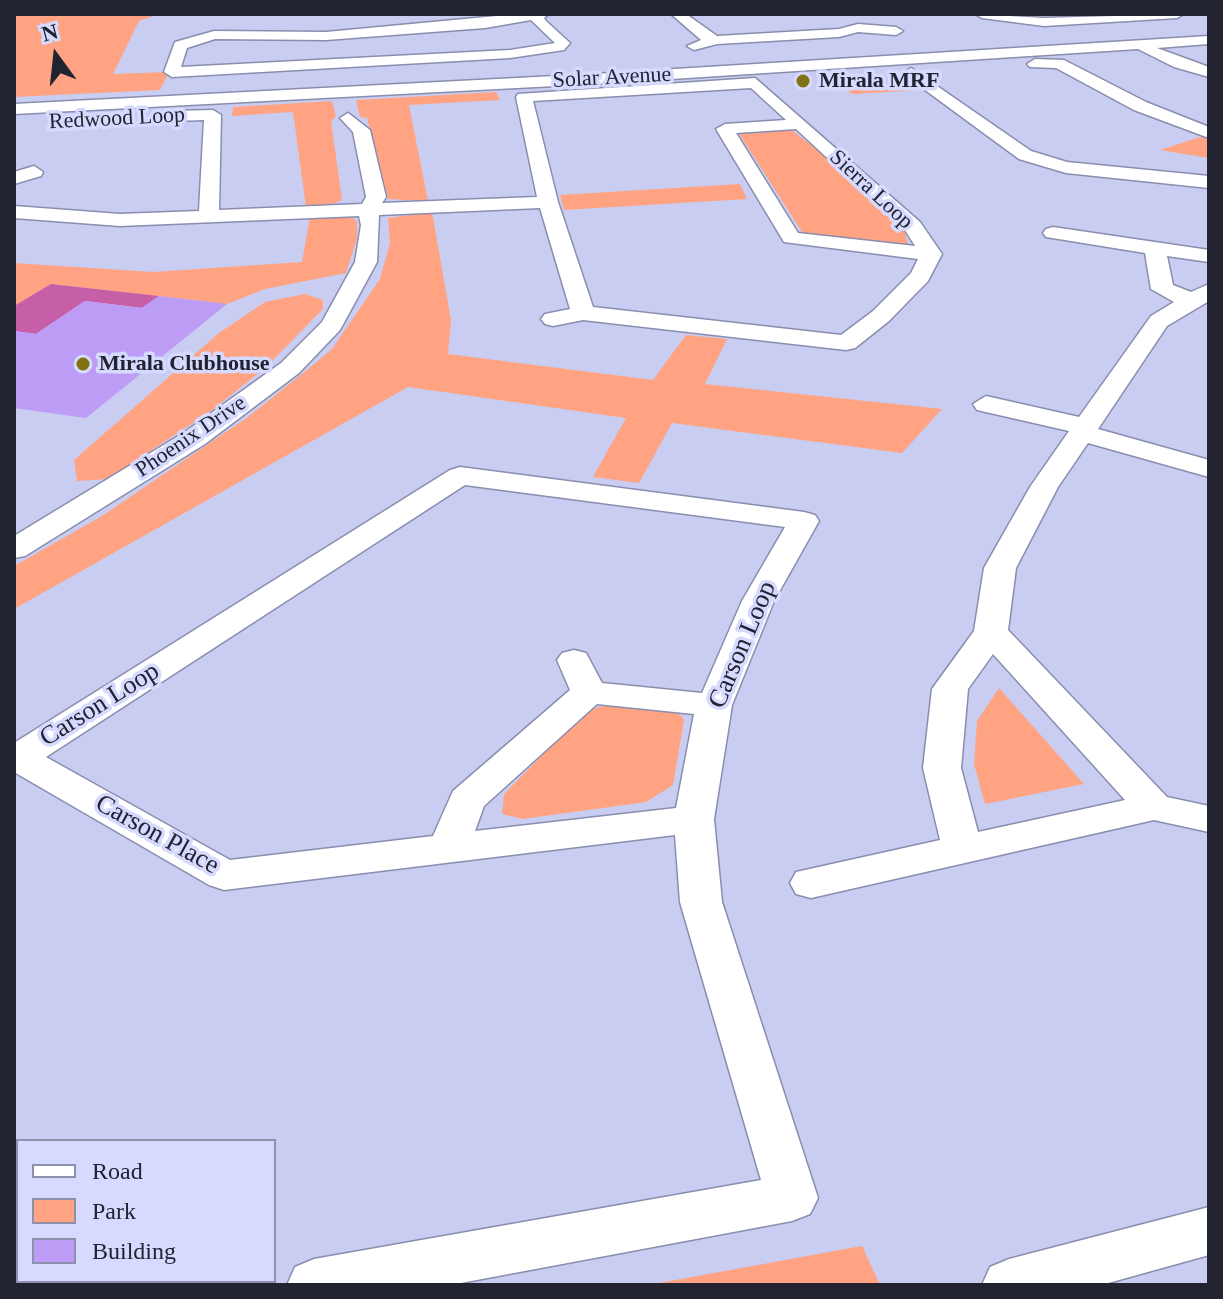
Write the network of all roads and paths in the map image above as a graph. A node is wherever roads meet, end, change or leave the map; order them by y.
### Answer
1 (537, 14) edge
2 (678, 14) edge
3 (982, 14) edge
4 (1177, 14) edge
5 (835, 18) dead end
6 (858, 28) junction
7 (173, 31) dead end
8 (896, 31) dead end
9 (190, 39) junction
10 (717, 40) junction
11 (1209, 40) edge
12 (1140, 45) junction
13 (694, 46) dead end
14 (1179, 64) junction
15 (1209, 72) edge
16 (1209, 80) edge
17 (343, 93) junction
18 (14, 109) edge
19 (14, 124) edge
20 (798, 124) junction
21 (1209, 133) edge
22 (34, 172) dead end
23 (14, 178) edge
24 (1209, 182) edge
25 (351, 186) dead end
26 (548, 202) junction
27 (368, 209) junction
28 (14, 212) edge
29 (209, 217) junction
30 (1053, 233) dead end
31 (1155, 247) junction
32 (931, 254) junction
33 (1209, 256) edge
34 (1200, 296) edge
35 (583, 313) junction
36 (553, 319) dead end
37 (846, 343) junction
38 (866, 360) dead end
39 (986, 404) dead end
40 (1087, 427) junction
41 (1209, 453) edge
42 (1209, 469) edge
43 (14, 549) edge
44 (991, 632) junction
45 (714, 705) junction
46 (16, 759) edge
47 (1154, 807) junction
48 (694, 819) junction
49 (1209, 819) edge
50 (449, 846) junction
51 (962, 848) junction
52 (811, 883) dead end
53 (1209, 1231) edge
54 (314, 1285) edge
55 (1009, 1285) edge

1 - 9 street
1 - 9 street
2 - 10 street
3 - 4 street
5 - 6 street
6 - 8 street
6 - 10 street
7 - 9 street
10 - 13 street
11 - 12 street, Solar Avenue
12 - 14 street
12 - 17 street, Solar Avenue
14 - 15 street
14 - 16 street
17 - 18 street, Solar Avenue
17 - 27 street, Phoenix Drive
19 - 29 street, Redwood Loop
20 - 26 street, Sierra Loop
20 - 32 street, Sierra Loop
20 - 32 street
21 - 24 street
22 - 23 street
25 - 27 street
26 - 27 street
26 - 35 street, Sierra Loop
27 - 29 street
27 - 43 street, Phoenix Drive
28 - 29 street
30 - 31 street
31 - 33 street
31 - 34 street
32 - 37 street, Sierra Loop
34 - 40 street
35 - 36 street
35 - 37 street
37 - 38 street
39 - 40 street
40 - 41 street
40 - 42 street
40 - 44 street
44 - 47 street
44 - 51 street
45 - 46 street, Carson Loop
45 - 48 street, Carson Loop
45 - 50 street
46 - 50 street, Carson Place
47 - 49 street
47 - 51 street
48 - 50 street, Carson Place
48 - 54 street, Carson Loop
51 - 52 street
53 - 55 street

